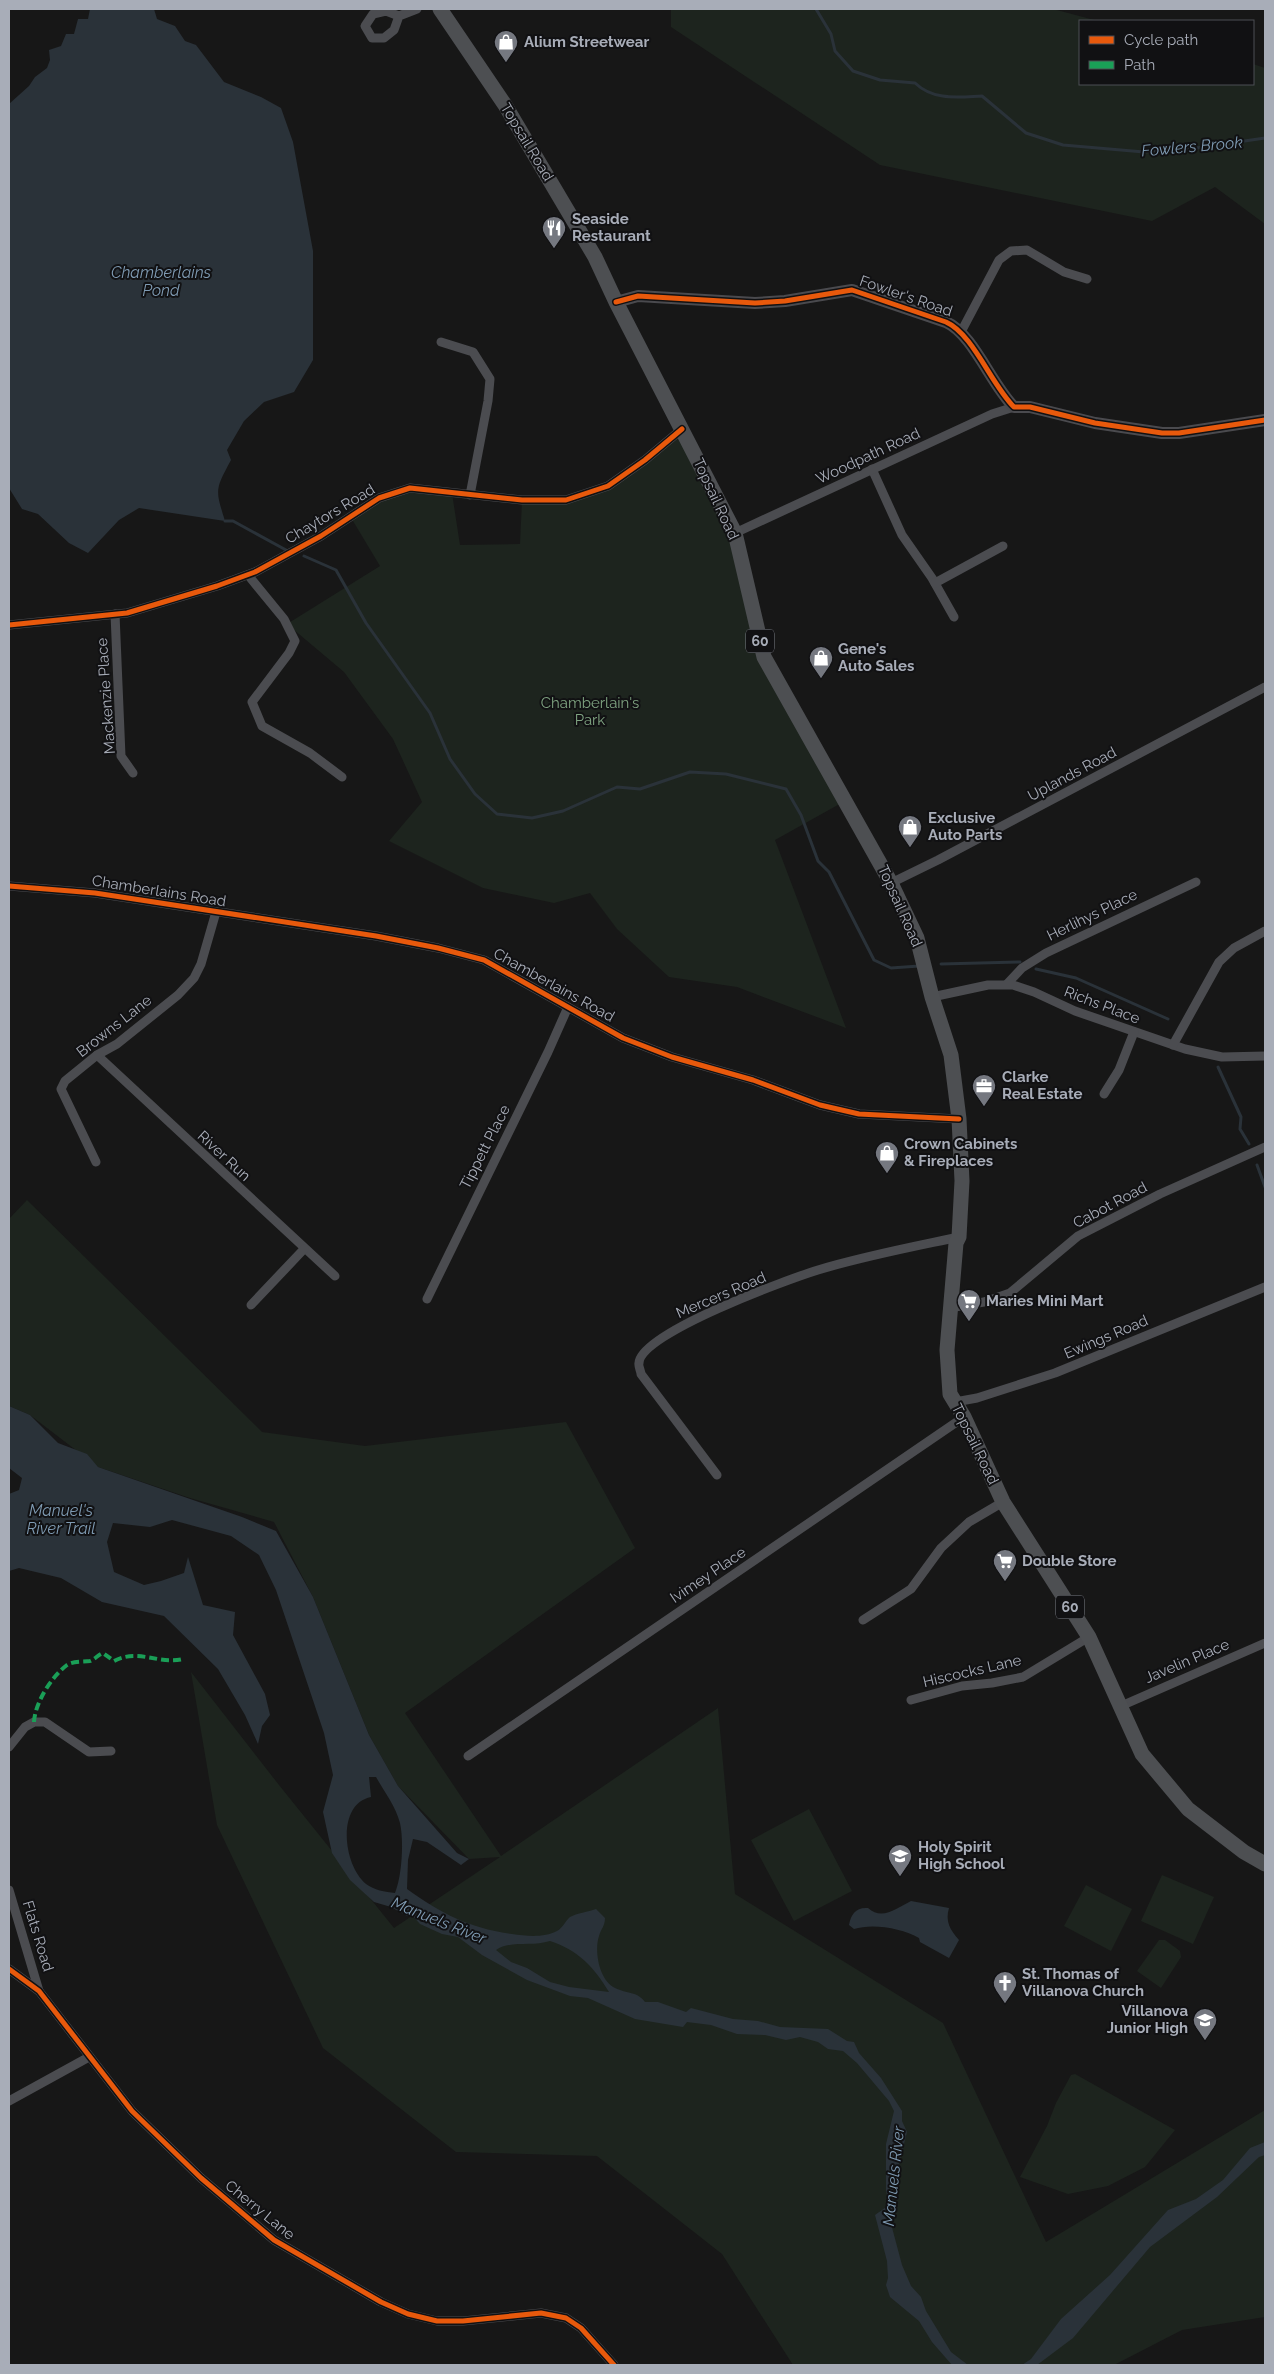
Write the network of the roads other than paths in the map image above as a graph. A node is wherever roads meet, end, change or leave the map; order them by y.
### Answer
1 (417, 9) edge
2 (440, 9) edge
3 (399, 16) dead end
4 (1087, 279) dead end
5 (616, 302) junction
6 (961, 332) junction
7 (441, 342) dead end
8 (1014, 407) junction
9 (1265, 420) edge
10 (682, 429) junction
11 (872, 469) junction
12 (470, 495) junction
13 (735, 533) junction
14 (1003, 546) dead end
15 (248, 575) junction
16 (935, 583) junction
17 (115, 614) junction
18 (954, 617) dead end
19 (9, 625) edge
20 (1265, 687) edge
21 (133, 773) dead end
22 (342, 777) dead end
23 (1196, 882) dead end
24 (891, 883) junction
25 (9, 886) edge
26 (216, 912) junction
27 (1265, 931) edge
28 (1007, 984) junction
29 (932, 997) junction
30 (568, 1007) junction
31 (1134, 1032) junction
32 (1173, 1046) junction
33 (97, 1055) junction
34 (1265, 1056) edge
35 (1104, 1094) dead end
36 (959, 1119) junction
37 (1265, 1147) edge
38 (96, 1162) dead end
39 (959, 1237) junction
40 (304, 1249) junction
41 (335, 1276) dead end
42 (1265, 1287) edge
43 (427, 1299) dead end
44 (251, 1305) dead end
45 (949, 1308) junction
46 (955, 1402) junction
47 (964, 1417) junction
48 (716, 1476) dead end
49 (1003, 1502) junction
50 (863, 1620) dead end
51 (1089, 1636) junction
52 (1265, 1643) edge
53 (911, 1700) dead end
54 (1120, 1706) junction
55 (9, 1747) edge
56 (111, 1750) dead end
57 (468, 1756) dead end
58 (1265, 1864) edge
59 (9, 1890) edge
60 (9, 1969) edge
61 (40, 1991) junction
62 (89, 2057) junction
63 (9, 2100) edge
64 (614, 2365) edge

1 - 3 street
2 - 5 main road, Topsail Road / 60
4 - 6 street
5 - 6 street, Fowler's Road
5 - 10 main road, Topsail Road / 60
6 - 8 street, Fowler's Road
7 - 12 street
8 - 9 street
8 - 11 street, Woodpath Road
10 - 12 street, Chaytors Road
10 - 13 main road, Topsail Road / 60
11 - 13 street, Woodpath Road
11 - 16 street
12 - 15 street, Chaytors Road
13 - 24 main road, Topsail Road / 60
14 - 16 street
15 - 17 street, Chaytors Road
15 - 22 street
16 - 18 street
17 - 19 street, Chaytors Road
17 - 21 street, Mackenzie Place
20 - 24 street, Uplands Road
23 - 28 street, Herlihys Place
24 - 29 main road, Topsail Road / 60
25 - 26 street, Chamberlains Road
26 - 30 street, Chamberlains Road
26 - 33 street, Browns Lane
27 - 32 street
28 - 29 street, Richs Place
28 - 31 street, Richs Place
29 - 36 main road, Topsail Road / 60
30 - 36 street, Chamberlains Road
30 - 43 street, Tippett Place
31 - 32 street, Richs Place
31 - 35 street
32 - 34 street, Richs Place
33 - 38 street, Browns Lane
33 - 40 street, River Run
36 - 39 main road, Topsail Road / 60
37 - 45 street, Cabot Road
39 - 45 main road, Topsail Road / 60
39 - 48 street, Mercers Road
40 - 41 street, River Run
40 - 44 street
42 - 46 street, Ewings Road
45 - 46 main road, Topsail Road / 60
46 - 47 main road, Topsail Road / 60
47 - 49 main road, Topsail Road / 60
47 - 57 street, Ivimey Place
49 - 50 street
49 - 51 main road, Topsail Road / 60
51 - 53 street, Hiscocks Lane
51 - 54 main road, Topsail Road / 60
52 - 54 street, Javelin Place
54 - 58 main road, Topsail Road / 60
55 - 56 street
59 - 61 street, Flats Road
60 - 61 street, Cherry Lane
61 - 62 street, Cherry Lane
62 - 63 street
62 - 64 street, Cherry Lane

